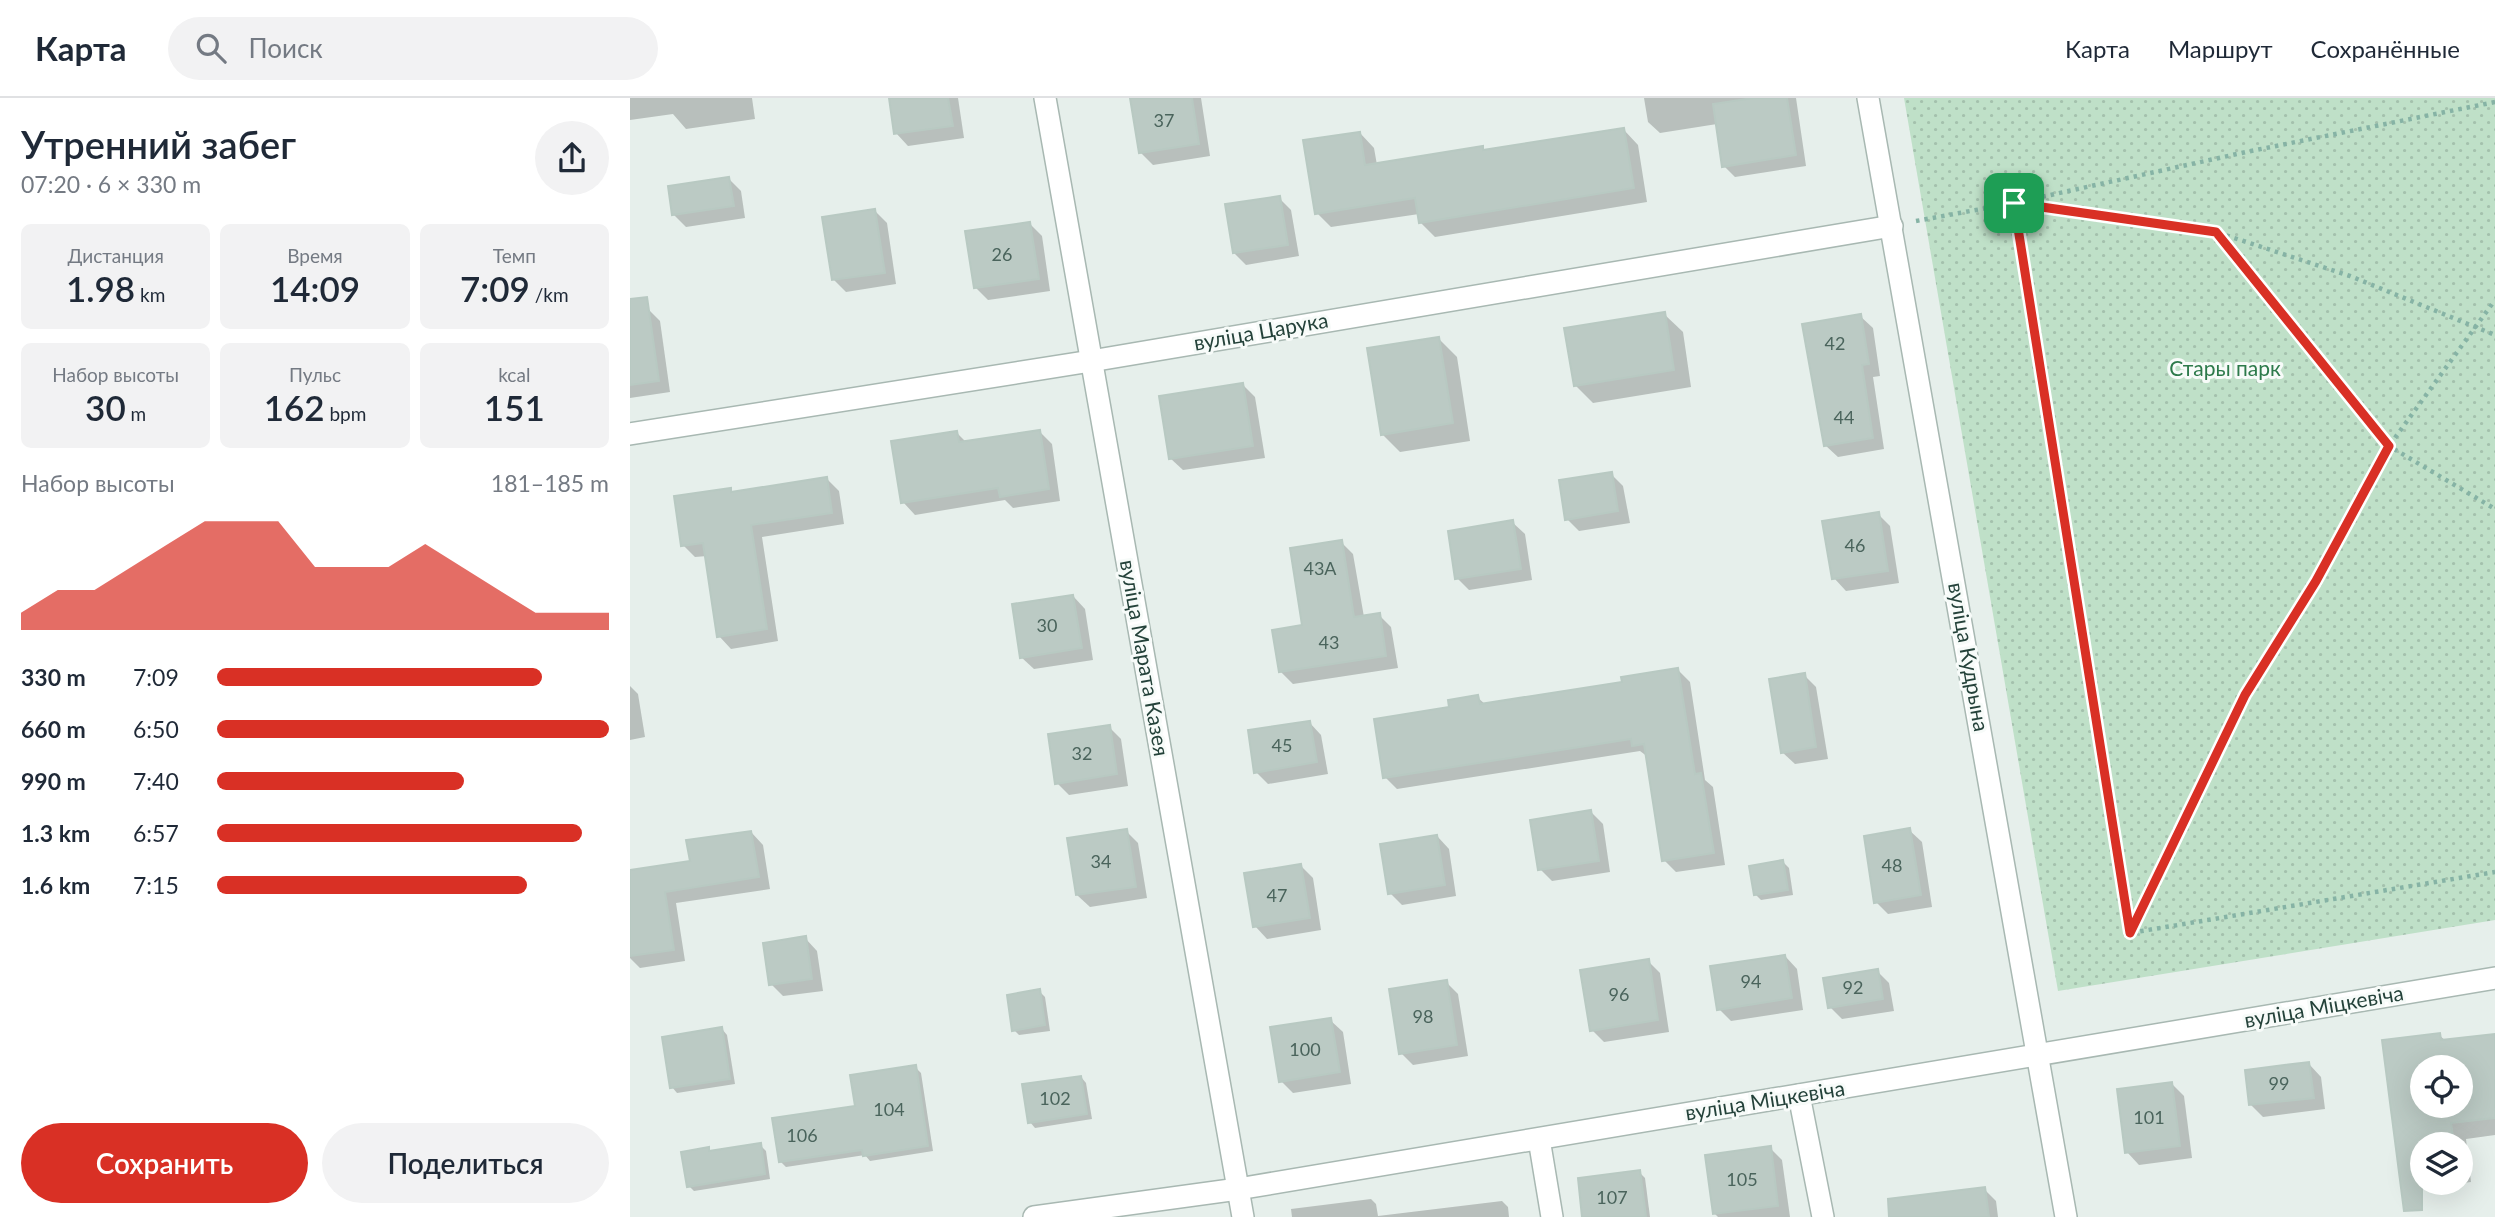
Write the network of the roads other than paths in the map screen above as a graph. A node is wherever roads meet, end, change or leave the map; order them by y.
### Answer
1 (1045, 98) edge
2 (1868, 98) edge
3 (1892, 226) junction
4 (1091, 361) junction
5 (630, 434) edge
6 (2495, 978) edge
7 (2038, 1055) junction
8 (1799, 1095) junction
9 (1539, 1139) junction
10 (1238, 1189) junction
11 (1034, 1217) edge
12 (1243, 1217) edge
13 (1552, 1217) edge
14 (1823, 1217) edge
15 (2066, 1217) edge

1 - 4 street, вуліца Марата Казея
2 - 3 street, вуліца Кудрына
3 - 4 street, вуліца Царука
3 - 7 street, вуліца Кудрына
4 - 5 street, вуліца Царука
4 - 10 street, вуліца Марата Казея
6 - 7 street, вуліца Міцкевіча
7 - 8 street, вуліца Міцкевіча
7 - 15 street, вуліца Кудрына
8 - 9 street, вуліца Міцкевіча
8 - 14 street
9 - 10 street, вуліца Міцкевіча
9 - 13 street
10 - 11 street, вуліца Міцкевіча
10 - 12 street, вуліца Марата Казея

